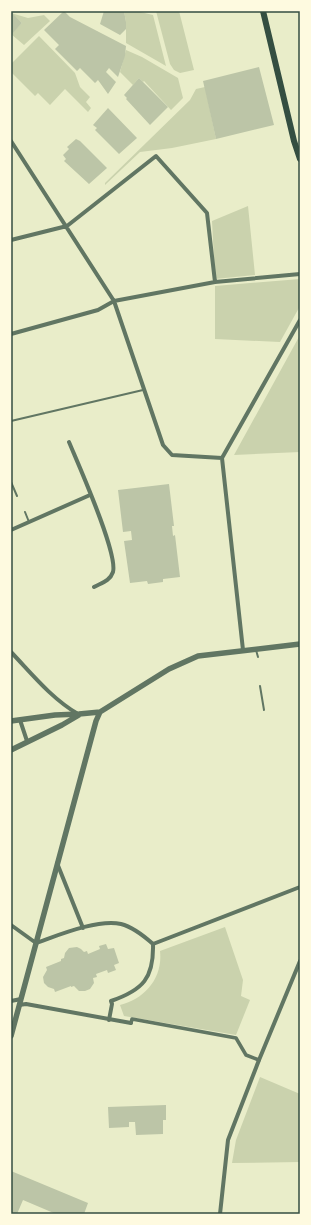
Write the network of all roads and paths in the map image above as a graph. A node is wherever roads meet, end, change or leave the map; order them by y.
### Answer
1 (263, 11) edge
2 (11, 141) edge
3 (300, 159) edge
4 (67, 226) junction
5 (11, 240) edge
6 (300, 274) edge
7 (215, 282) junction
8 (114, 301) junction
9 (300, 320) edge
10 (11, 334) edge
11 (144, 390) junction
12 (11, 421) edge
13 (69, 442) dead end
14 (222, 458) junction
15 (11, 482) edge
16 (90, 495) junction
17 (17, 496) dead end
18 (24, 512) dead end
19 (29, 522) junction
20 (11, 530) edge
21 (94, 587) dead end
22 (300, 644) edge
23 (256, 649) junction
24 (243, 650) junction
25 (11, 652) edge
26 (258, 657) dead end
27 (260, 686) dead end
28 (264, 710) dead end
29 (100, 712) junction
30 (79, 714) junction
31 (20, 720) junction
32 (11, 722) edge
33 (26, 741) junction
34 (11, 750) edge
35 (57, 863) junction
36 (300, 887) edge
37 (11, 925) edge
38 (83, 928) junction
39 (36, 942) junction
40 (153, 944) junction
41 (300, 961) edge
42 (298, 972) edge
43 (11, 1001) edge
44 (20, 1002) junction
45 (109, 1020) junction
46 (131, 1023) joint
47 (11, 1036) edge
48 (259, 1060) junction
49 (220, 1214) edge

1 - 3 main road
2 - 4 street
4 - 5 street
4 - 7 street
4 - 8 street
6 - 7 street
7 - 8 street
8 - 10 street
8 - 11 street
9 - 14 street
11 - 12 lane
11 - 14 street
13 - 16 street
14 - 24 street
15 - 17 lane
16 - 19 street
16 - 21 street
18 - 19 lane
19 - 20 street
22 - 23 street
23 - 24 street
23 - 26 lane
24 - 29 street
25 - 30 street
27 - 28 lane
29 - 30 street
29 - 35 street
30 - 31 street
30 - 33 street
31 - 32 street
31 - 33 street
33 - 34 street
35 - 38 street
35 - 39 street
36 - 40 street
37 - 39 street
38 - 39 street
38 - 40 street
39 - 44 street
40 - 45 street
41 - 42 street
42 - 48 street
43 - 44 street
44 - 45 street
44 - 47 street
45 - 46 street
46 - 48 street
48 - 49 street

